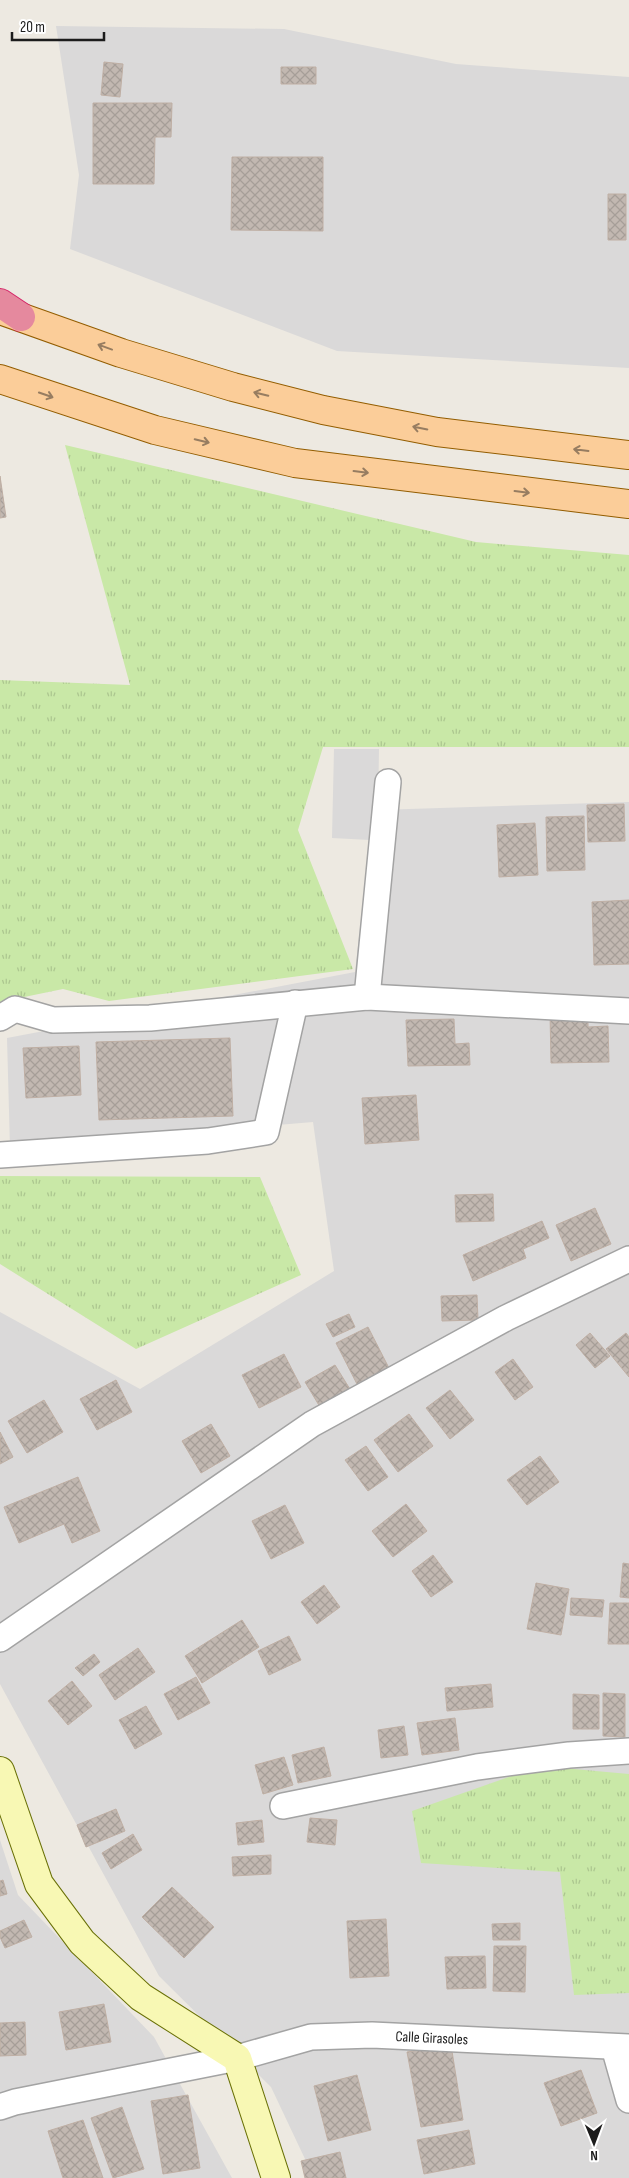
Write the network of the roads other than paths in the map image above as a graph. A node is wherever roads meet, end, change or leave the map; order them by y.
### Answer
1 (7, 310) edge
2 (0, 379) edge
3 (629, 456) edge
4 (629, 504) edge
5 (388, 782) dead end
6 (367, 997) junction
7 (295, 1004) junction
8 (629, 1011) edge
9 (0, 1018) edge
10 (0, 1155) edge
11 (629, 1260) edge
12 (0, 1639) edge
13 (629, 1752) edge
14 (0, 1771) edge
15 (283, 1806) dead end
16 (622, 2047) edge
17 (237, 2058) junction
18 (629, 2100) edge
19 (5, 2102) edge
20 (276, 2178) edge

3 -> 1 main road
2 -> 4 main road
5 - 6 street
6 - 7 street
6 - 8 street
7 - 9 street
7 - 10 street
11 - 12 street
13 - 15 street
14 - 17 street
16 - 17 street, Calle Girasoles
16 - 18 street
17 - 19 street, Calle Girasoles
17 - 20 street

